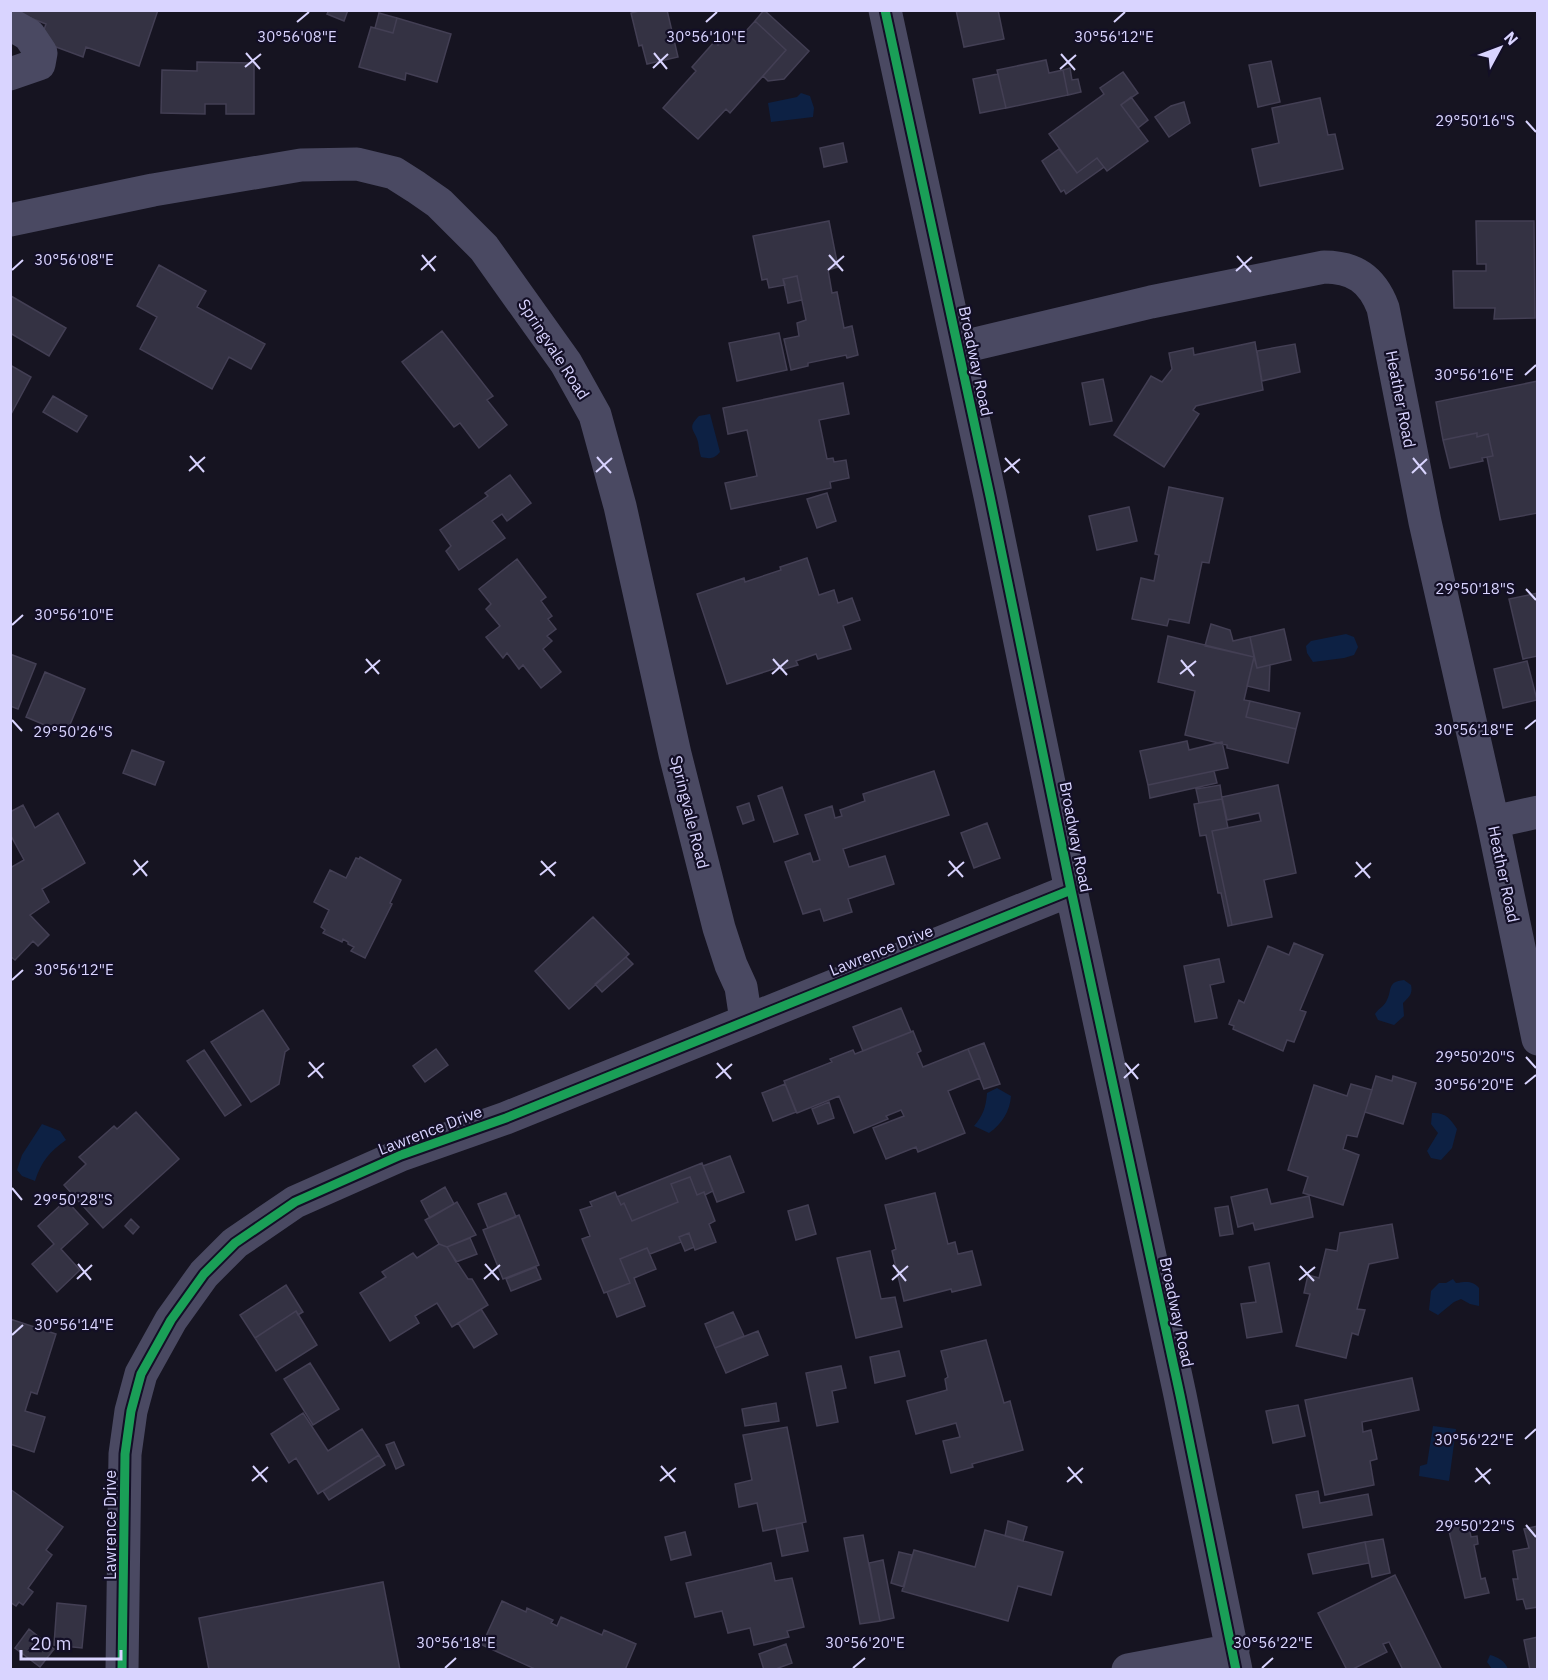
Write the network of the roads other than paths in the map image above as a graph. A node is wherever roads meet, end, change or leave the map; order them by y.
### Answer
1 (885, 10) edge
2 (10, 24) edge
3 (10, 74) edge
4 (10, 220) edge
5 (958, 348) junction
6 (1538, 812) edge
7 (1493, 822) junction
8 (1071, 890) junction
9 (746, 1020) junction
10 (1538, 1039) edge
11 (1234, 1660) edge
12 (122, 1670) edge
13 (1128, 1670) edge

1 - 5 street, Broadway Road
2 - 3 street
4 - 9 street, Springvale Road
5 - 7 street, Heather Road
5 - 8 street, Broadway Road
6 - 7 street
7 - 10 street, Heather Road
8 - 9 street, Lawrence Drive
8 - 11 street, Broadway Road
9 - 12 street, Lawrence Drive
11 - 13 street

